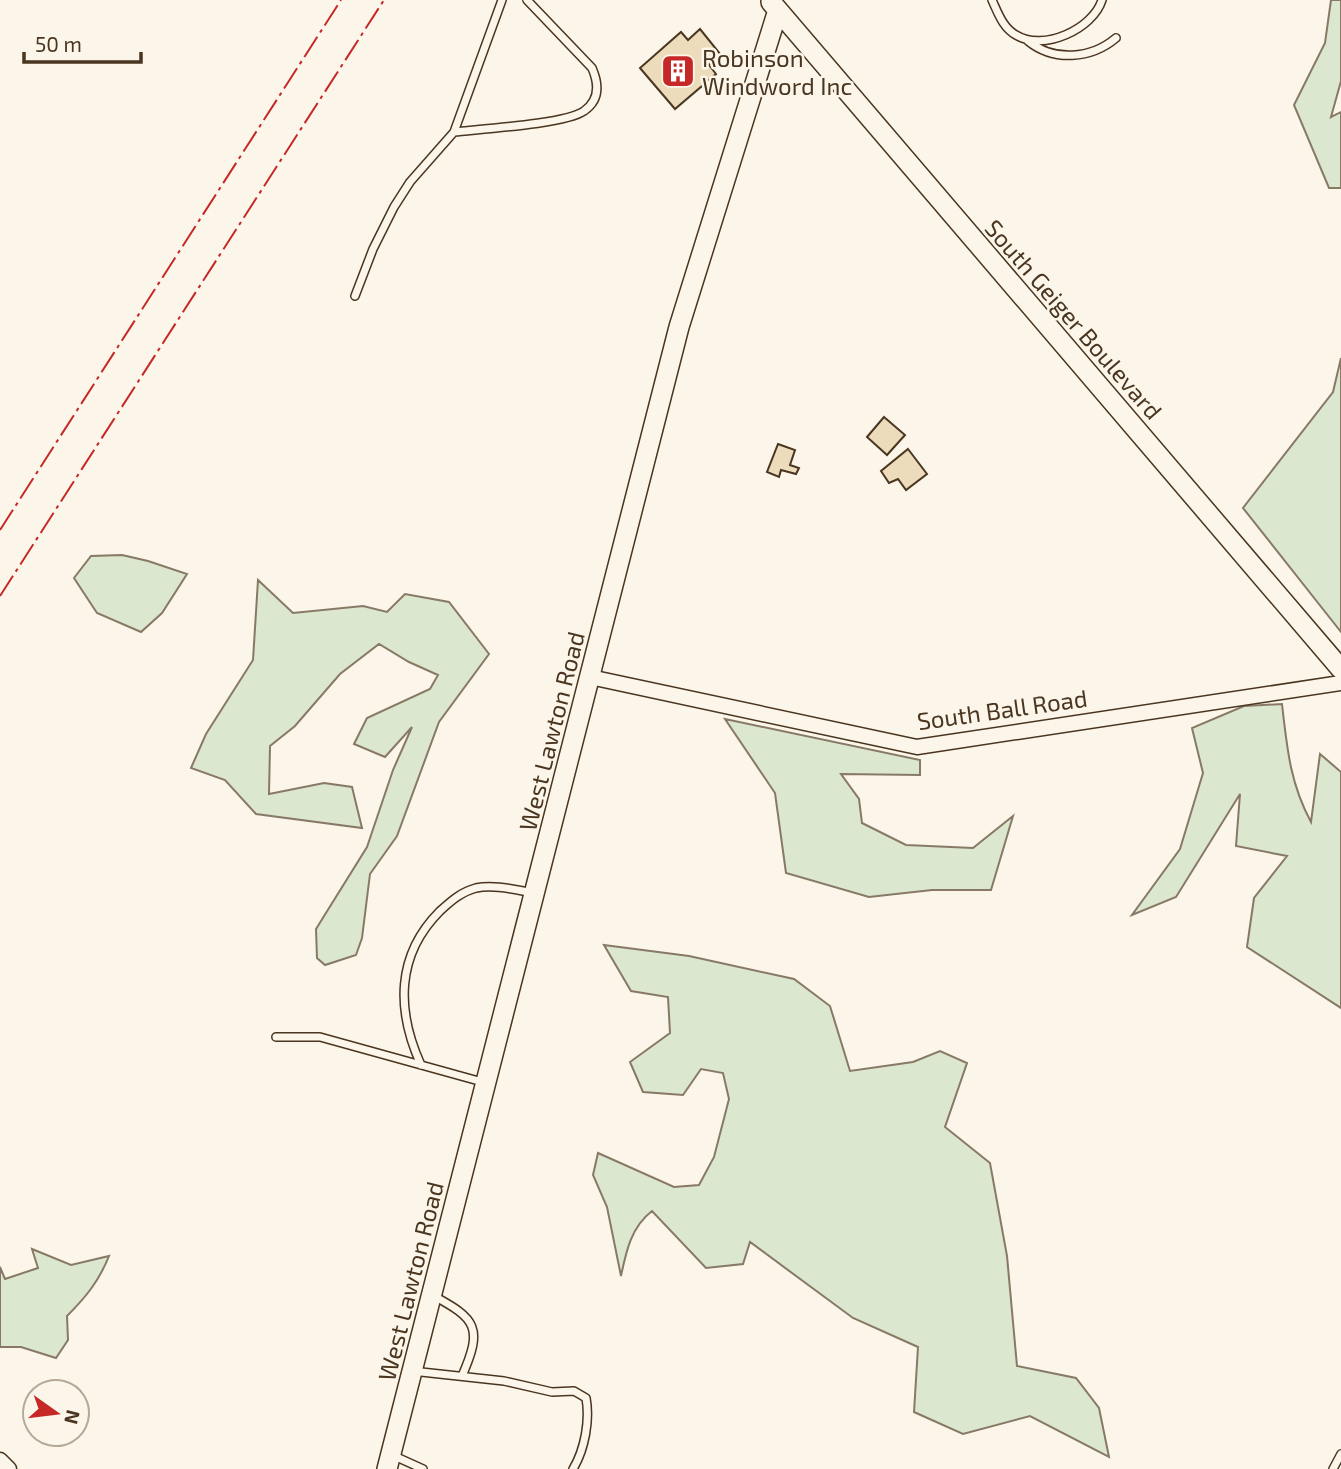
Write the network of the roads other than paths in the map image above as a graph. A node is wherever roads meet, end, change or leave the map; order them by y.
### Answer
1 (502, 0) edge
2 (527, 0) edge
3 (992, 0) edge
4 (1102, 0) edge
5 (773, 5) edge
6 (1116, 38) dead end
7 (1027, 41) junction
8 (454, 132) junction
9 (355, 296) dead end
10 (1341, 669) edge
11 (590, 677) junction
12 (1341, 683) edge
13 (535, 893) junction
14 (276, 1037) dead end
15 (421, 1065) junction
16 (486, 1083) junction
17 (432, 1295) junction
18 (412, 1371) junction
19 (462, 1376) junction
20 (1341, 1454) edge
21 (0, 1460) edge
22 (389, 1462) edge
23 (9, 1469) edge
24 (423, 1469) edge
25 (573, 1469) edge
26 (1333, 1469) edge

1 - 8 lane
2 - 8 lane
3 - 7 lane
4 - 7 lane
5 - 10 street, South Geiger Boulevard
5 - 11 street, West Lawton Road
6 - 7 lane
8 - 9 lane
11 - 12 street, South Ball Road
11 - 13 street, West Lawton Road
13 - 15 lane
13 - 16 street, West Lawton Road
14 - 15 lane
15 - 16 lane
16 - 17 street, West Lawton Road
17 - 18 street, West Lawton Road
17 - 19 lane
18 - 19 lane
18 - 22 street, West Lawton Road
19 - 25 lane
20 - 26 lane
21 - 23 street
22 - 24 lane

